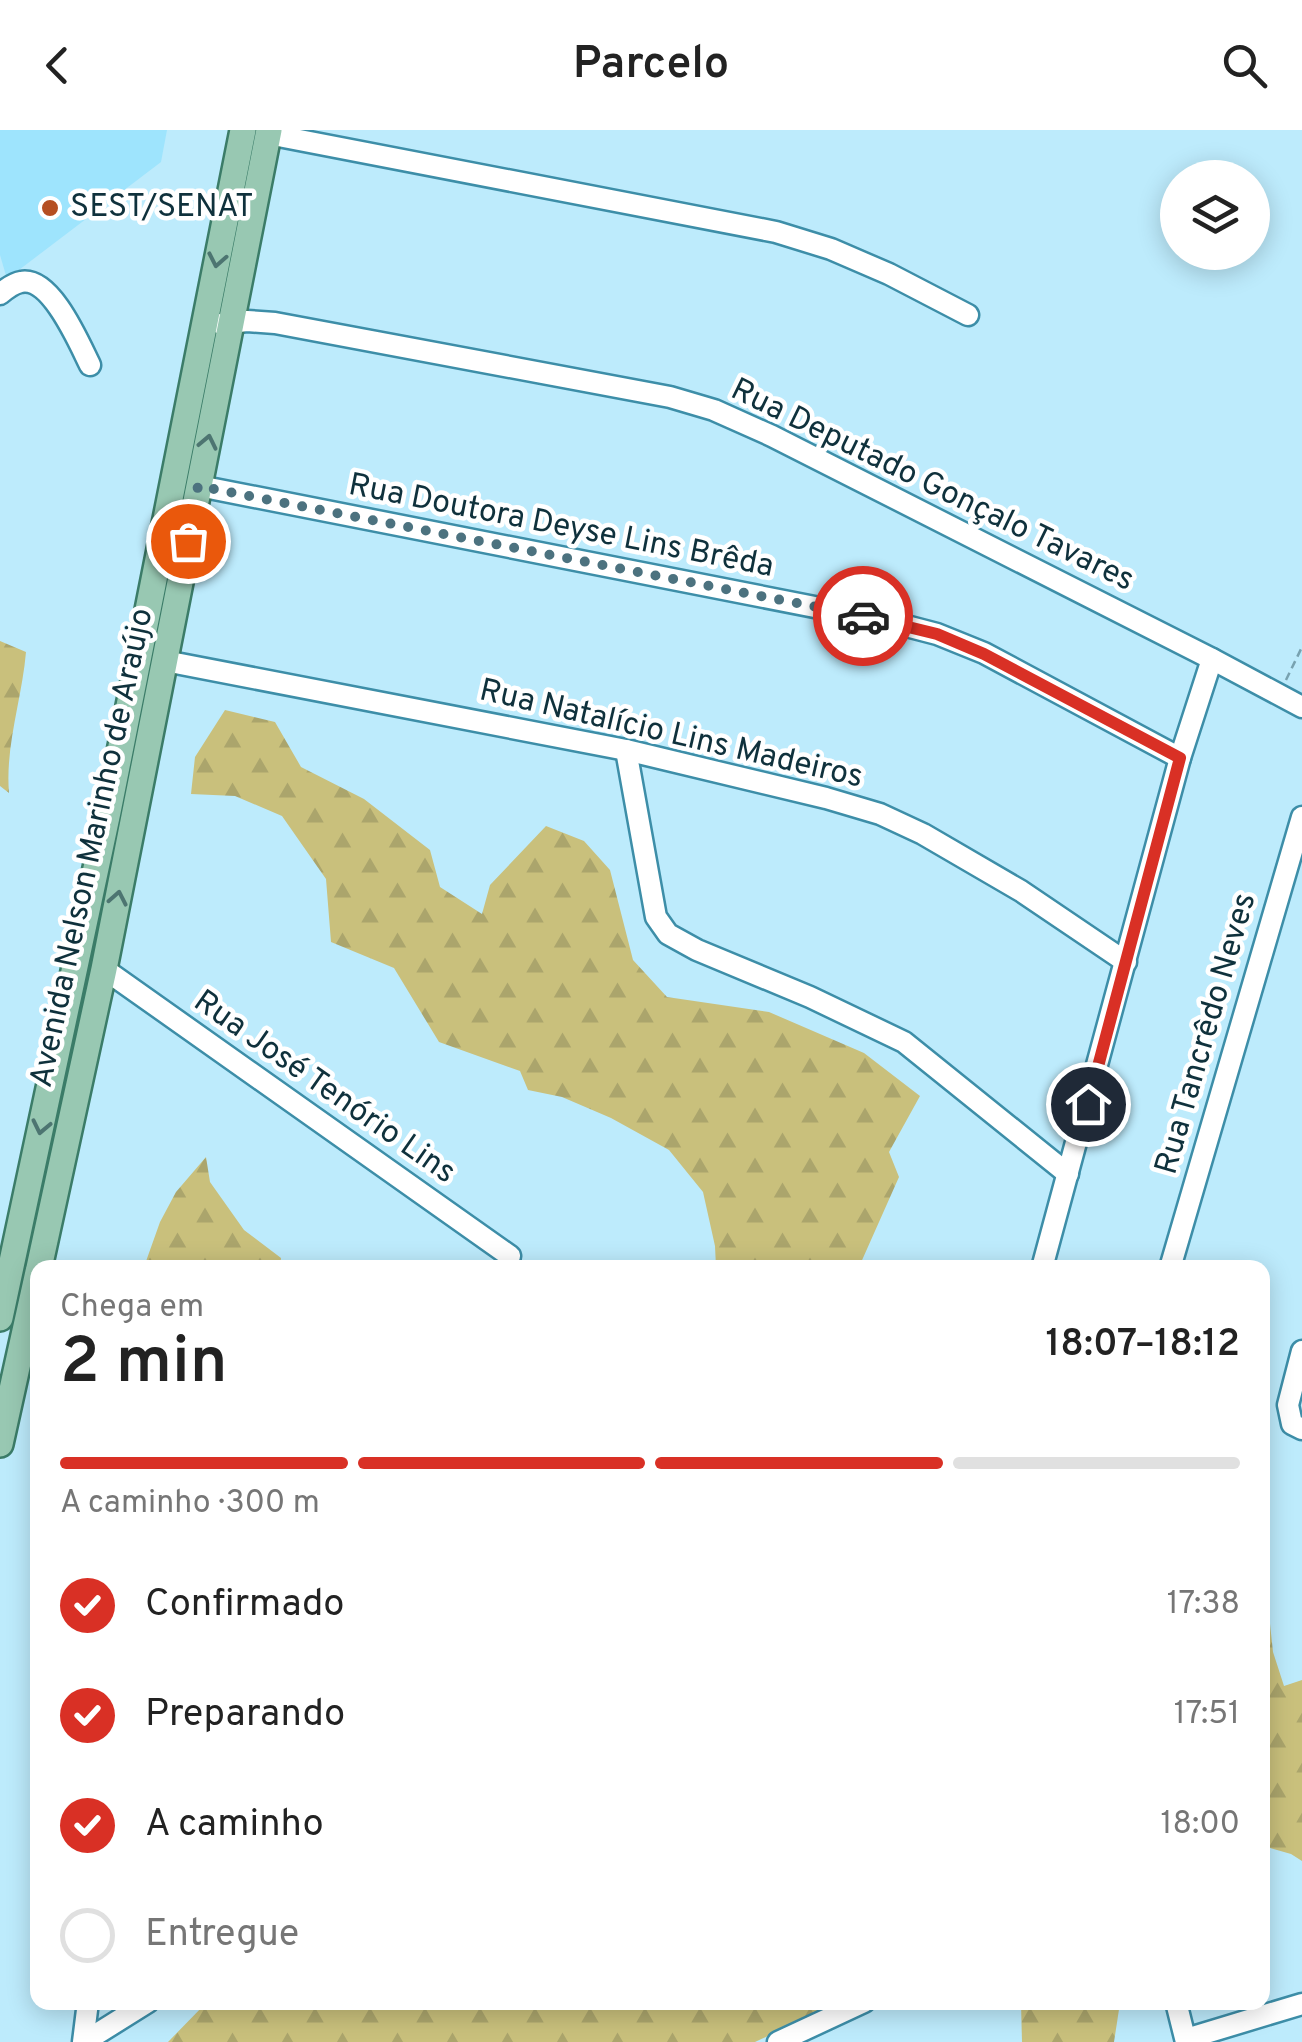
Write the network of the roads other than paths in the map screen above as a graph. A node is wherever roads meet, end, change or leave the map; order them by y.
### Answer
1 (260, 131) edge
2 (3, 291) edge
3 (968, 315) dead end
4 (232, 322) junction
5 (204, 326) junction
6 (90, 365) dead end
7 (198, 486) junction
8 (1212, 659) junction
9 (166, 661) junction
10 (1302, 707) edge
11 (626, 750) junction
12 (1180, 758) junction
13 (108, 812) junction
14 (1302, 817) edge
15 (134, 818) junction
16 (1126, 962) junction
17 (104, 969) junction
18 (1068, 1174) junction
19 (510, 1256) dead end
20 (41, 1260) edge
21 (1044, 1260) edge
22 (1172, 1260) edge
23 (11, 1267) junction
24 (30, 1273) edge
25 (30, 1308) edge
26 (0, 1318) edge
27 (1302, 1351) edge
28 (1297, 1426) edge
29 (0, 1444) edge
30 (1302, 2004) edge
31 (87, 2010) edge
32 (135, 2010) edge
33 (847, 2010) edge
34 (1178, 2010) edge
35 (1186, 2040) edge
36 (83, 2042) edge
37 (778, 2042) edge

1 - 3 street
1 - 4 main road, Avenida Nelson Marinho de Araújo
1 -> 5 main road, Avenida Nelson Marinho de Araújo
2 - 6 street
4 - 5 street, Rua Deputado Gonçalo Tavares
7 -> 4 main road, Avenida Nelson Marinho de Araújo
4 - 8 street, Rua Deputado Gonçalo Tavares
5 - 13 main road, Avenida Nelson Marinho de Araújo
7 - 9 main road, Avenida Nelson Marinho de Araújo
7 - 12 street, Rua Doutora Deyse Lins Brêda
8 - 10 street, Rua Deputado Gonçalo Tavares
8 - 12 street
9 - 11 street, Rua Natalício Lins Madeiros
9 - 15 main road, Avenida Nelson Marinho de Araújo
11 - 16 street, Rua Natalício Lins Madeiros
11 - 18 street
12 - 16 street
13 - 15 main road
13 -> 23 main road, Avenida Nelson Marinho de Araújo
14 - 22 street, Rua Tancrêdo Neves
17 -> 15 main road, Avenida Nelson Marinho de Araújo
16 - 18 street
17 - 19 street, Rua José Tenório Lins
17 - 20 main road, Avenida Nelson Marinho de Araújo
18 - 21 street
23 - 24 main road
23 - 26 main road, Avenida Nelson Marinho de Araújo
25 - 29 main road, Avenida Nelson Marinho de Araújo
27 - 28 street
30 - 35 street
31 - 36 street
32 - 36 street
33 - 37 street
34 - 35 street

